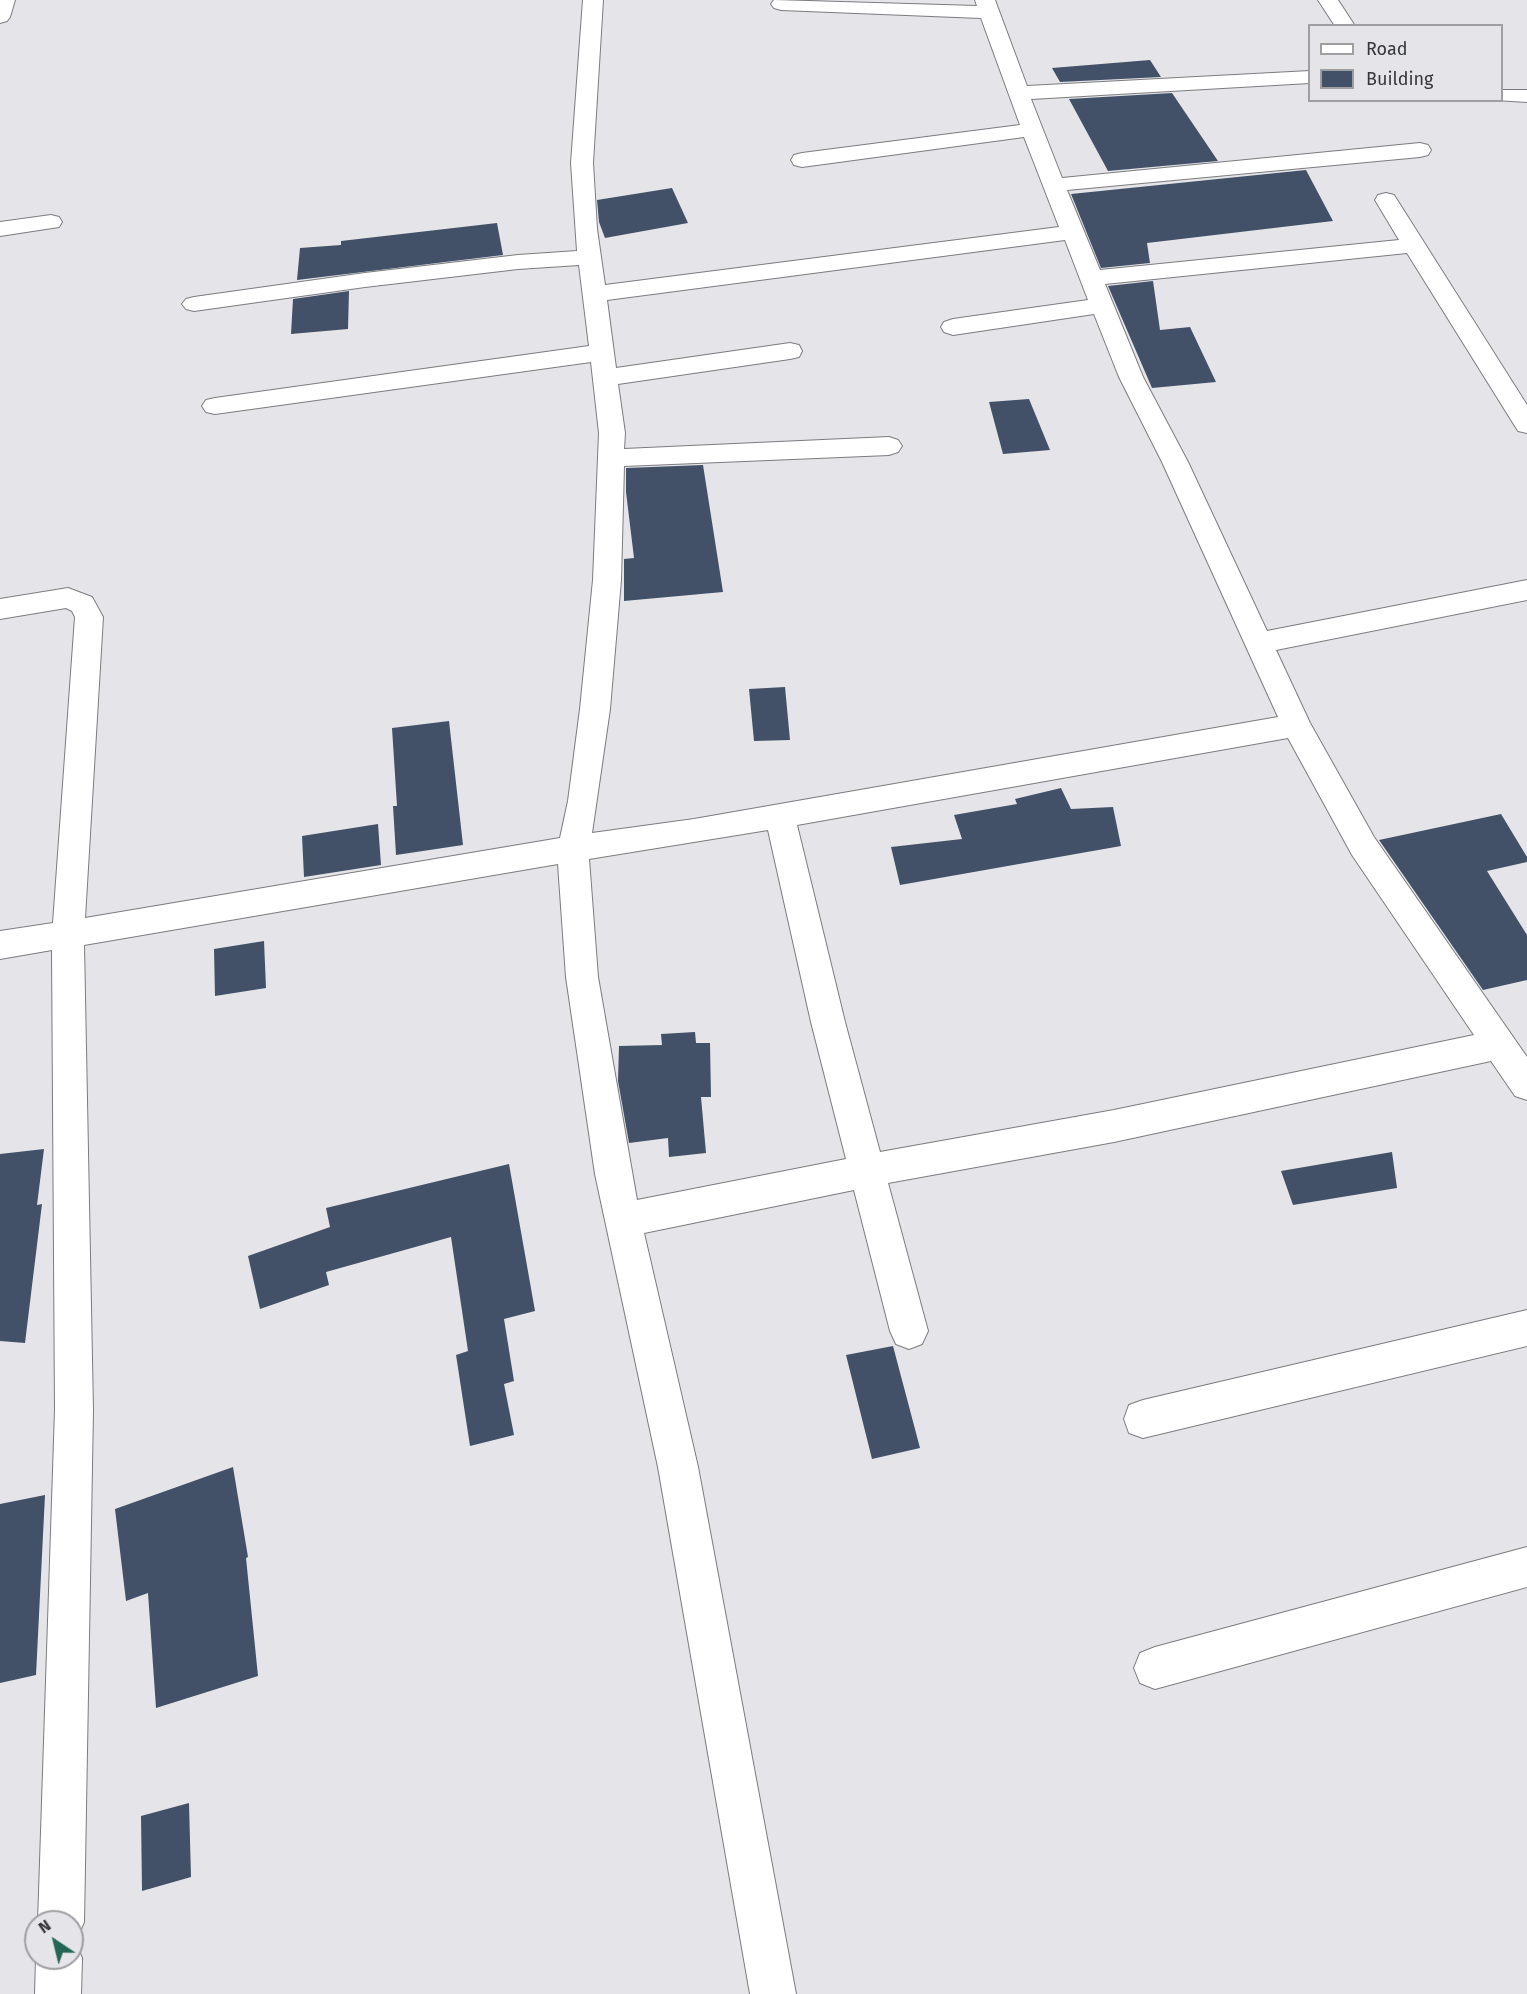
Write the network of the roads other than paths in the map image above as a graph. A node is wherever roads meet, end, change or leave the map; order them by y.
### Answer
1 (5, 0) edge
2 (592, 0) edge
3 (1328, 0) edge
4 (781, 4) dead end
5 (987, 6) edge
6 (0, 17) edge
7 (1344, 24) edge
8 (1308, 77) edge
9 (1017, 93) junction
10 (1503, 96) edge
11 (1527, 96) edge
12 (1032, 130) junction
13 (1420, 150) dead end
14 (802, 160) dead end
15 (1053, 185) junction
16 (1386, 200) dead end
17 (51, 222) dead end
18 (0, 229) edge
19 (1073, 232) junction
20 (1414, 245) junction
21 (589, 257) junction
22 (1091, 278) junction
23 (594, 294) junction
24 (194, 304) dead end
25 (1102, 305) junction
26 (953, 327) dead end
27 (790, 351) dead end
28 (604, 365) junction
29 (215, 406) dead end
30 (1527, 425) edge
31 (889, 446) dead end
32 (611, 458) junction
33 (1527, 590) edge
34 (0, 609) edge
35 (1258, 643) junction
36 (1296, 725) junction
37 (780, 816) junction
38 (573, 851) junction
39 (68, 934) junction
40 (0, 945) edge
41 (1500, 1044) junction
42 (1527, 1085) edge
43 (867, 1171) junction
44 (623, 1220) junction
45 (1527, 1328) edge
46 (909, 1331) dead end
47 (1143, 1419) dead end
48 (1527, 1567) edge
49 (1155, 1668) dead end
50 (61, 1910) edge
51 (59, 1970) edge
52 (58, 1994) edge
53 (773, 1994) edge

1 - 6 street
2 - 21 street
3 - 7 street
4 - 5 street
5 - 9 street
8 - 9 street
9 - 12 street
10 - 11 street
12 - 14 street
12 - 15 street
13 - 15 street
15 - 19 street
16 - 20 street
17 - 18 street
19 - 22 street
19 - 23 street
20 - 22 street
20 - 30 street
21 - 23 street
21 - 24 street
22 - 25 street
23 - 28 street
25 - 26 street
25 - 35 street
27 - 28 street
28 - 29 street
28 - 32 street
31 - 32 street
32 - 38 street
33 - 35 street
34 - 39 street
35 - 36 street
36 - 37 street
36 - 41 street
37 - 38 street
37 - 43 street
38 - 39 street
38 - 44 street
39 - 40 street
39 - 50 street
41 - 42 street
41 - 43 street
43 - 44 street
43 - 46 street
44 - 53 street
45 - 47 street
48 - 49 street
51 - 52 street

